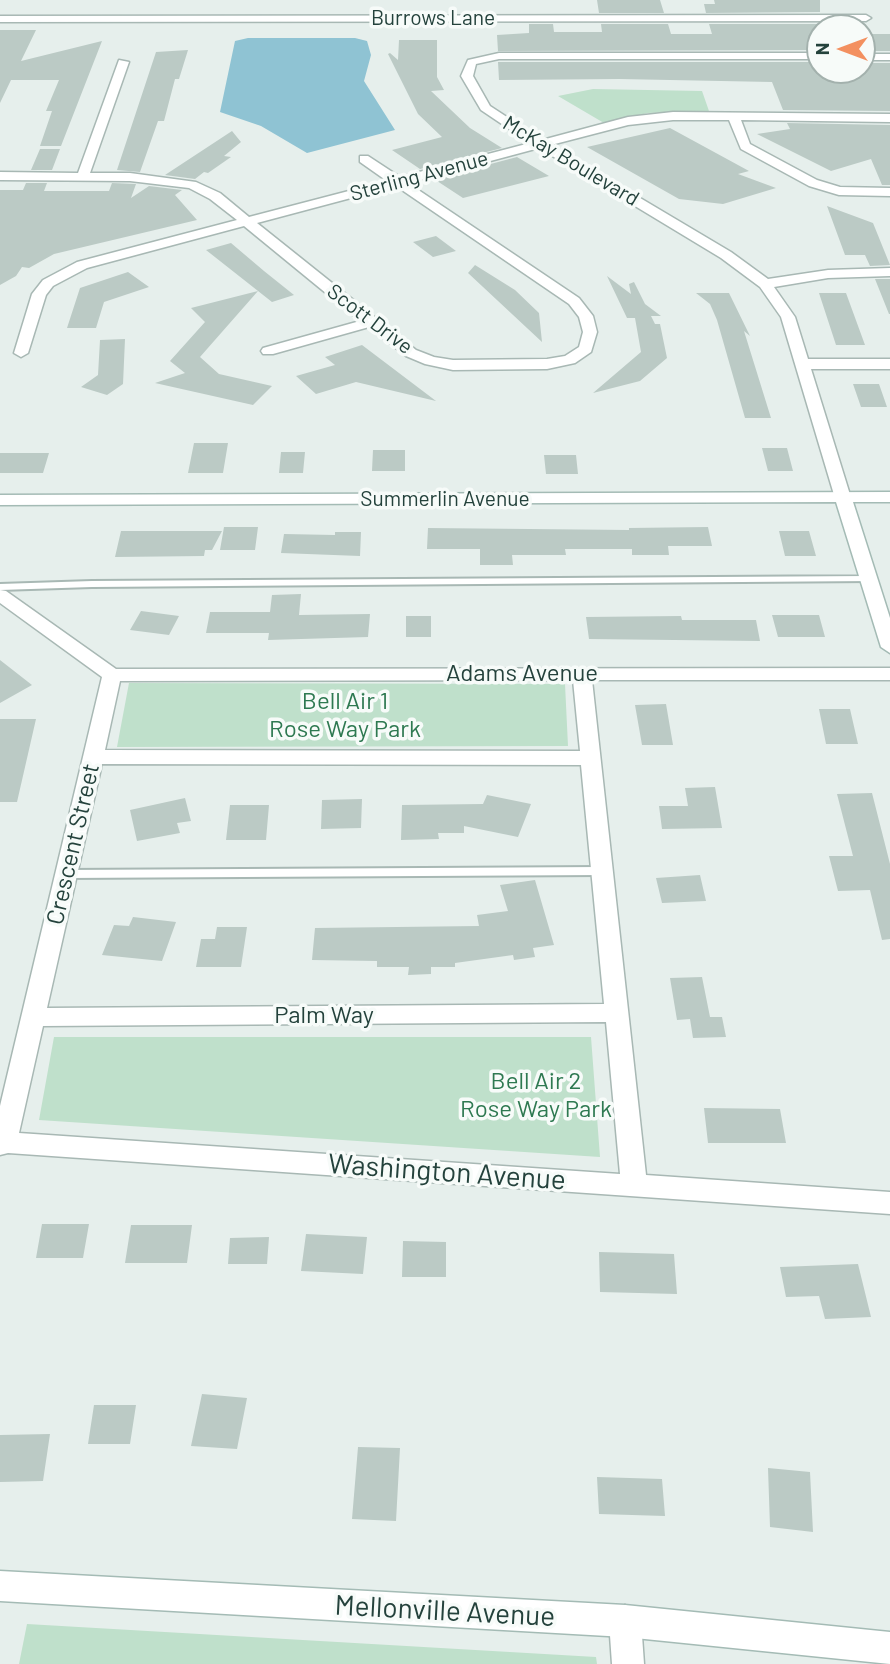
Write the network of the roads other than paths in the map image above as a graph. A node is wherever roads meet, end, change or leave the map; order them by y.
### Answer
1 (806, 17) edge
2 (0, 19) edge
3 (806, 56) edge
4 (123, 62) dead end
5 (733, 115) junction
6 (890, 118) edge
7 (541, 144) junction
8 (364, 159) dead end
9 (0, 176) edge
10 (83, 176) junction
11 (399, 181) junction
12 (890, 192) edge
13 (247, 221) junction
14 (890, 272) edge
15 (765, 284) junction
16 (371, 322) junction
17 (268, 351) dead end
18 (21, 353) dead end
19 (801, 364) junction
20 (890, 364) edge
21 (843, 498) junction
22 (890, 498) edge
23 (0, 500) edge
24 (868, 579) junction
25 (0, 587) edge
26 (0, 595) edge
27 (890, 648) edge
28 (582, 673) junction
29 (890, 674) edge
30 (112, 675) junction
31 (93, 757) junction
32 (590, 758) junction
33 (601, 871) junction
34 (65, 874) junction
35 (617, 1013) junction
36 (32, 1017) junction
37 (2, 1144) edge
38 (634, 1185) junction
39 (890, 1203) edge
40 (0, 1586) edge
41 (625, 1621) junction
42 (890, 1648) edge
43 (628, 1664) edge

1 - 2 street, Burrows Lane
3 - 7 street, McKay Boulevard
4 - 10 street
5 - 6 street, Sterling Avenue
5 - 7 street, Sterling Avenue
5 - 12 street
7 - 11 street, Sterling Avenue
7 - 15 street, McKay Boulevard
8 - 11 street, Scott Drive
9 - 10 street, Scott Drive
10 - 13 street, Scott Drive
11 - 13 street, Sterling Avenue
11 - 16 street, Scott Drive
13 - 16 street, Scott Drive
13 - 18 street, Sterling Avenue
14 - 15 street
15 - 19 street, McKay Boulevard
16 - 17 street
19 - 20 street
19 - 21 street, McKay Boulevard
21 - 22 street, Summerlin Avenue
21 - 23 street, Summerlin Avenue
21 - 24 street, McKay Boulevard
24 - 25 lane
24 - 27 street, McKay Boulevard
26 - 30 street
28 - 29 street, Adams Avenue
28 - 30 street, Adams Avenue
28 - 32 street
30 - 31 street, Crescent Street
31 - 32 street
31 - 34 street, Crescent Street
32 - 33 street
33 - 34 lane
33 - 35 street
34 - 36 street, Crescent Street
35 - 36 street, Palm Way
35 - 38 street
36 - 37 street, Crescent Street
37 - 38 street, Washington Avenue
38 - 39 street, Washington Avenue
40 - 41 street, Mellonville Avenue
41 - 42 street, Mellonville Avenue
41 - 43 street

